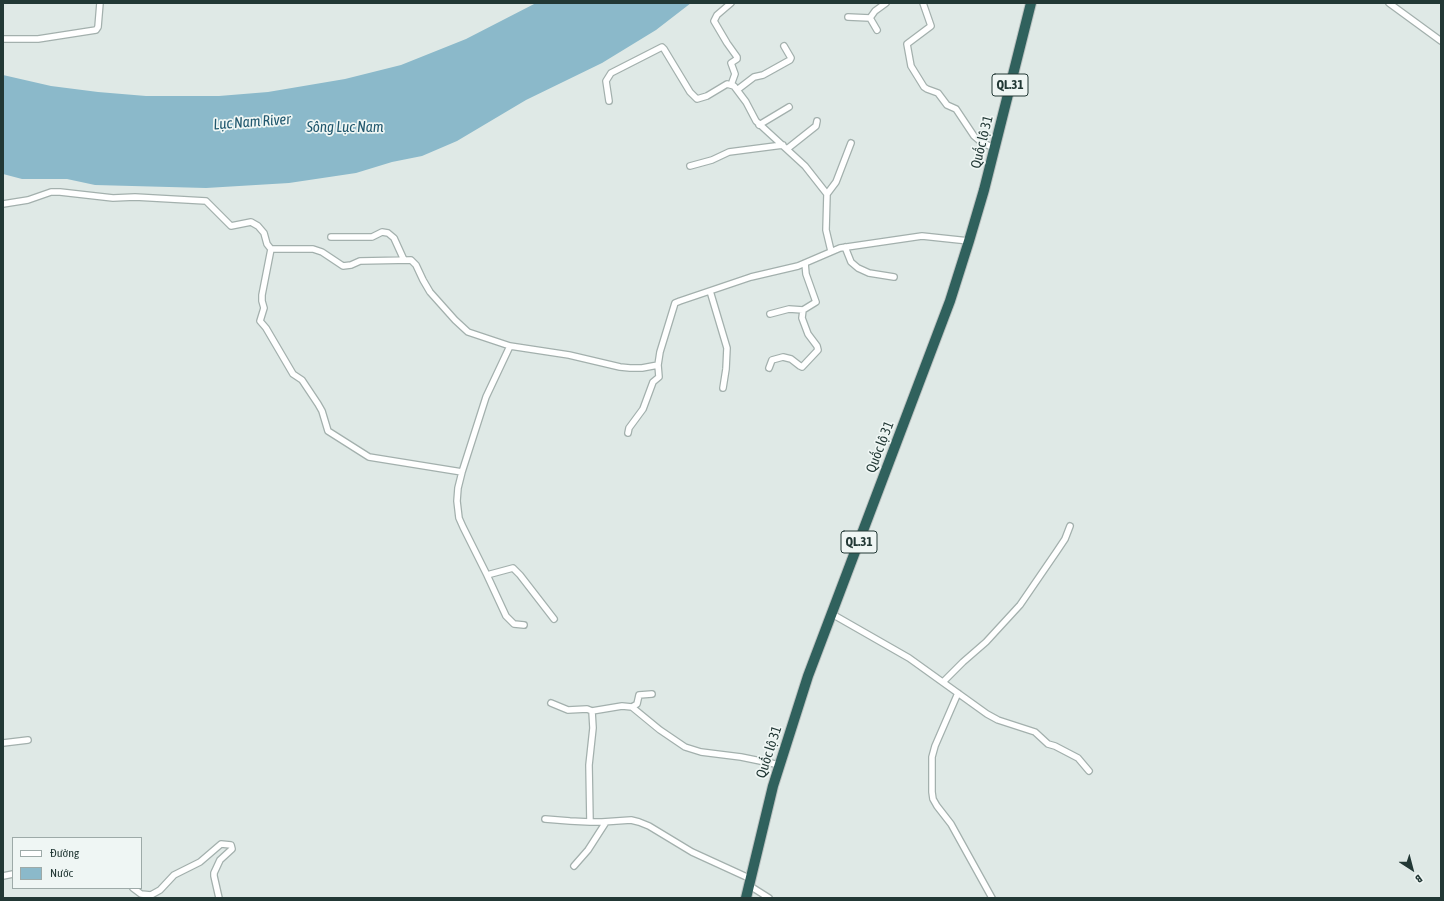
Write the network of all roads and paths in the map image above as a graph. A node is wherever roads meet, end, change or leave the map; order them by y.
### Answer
1 (100, 3) edge
2 (731, 3) edge
3 (886, 3) edge
4 (923, 3) edge
5 (1031, 3) edge
6 (1389, 3) edge
7 (848, 16) dead end
8 (870, 18) junction
9 (878, 30) dead end
10 (3, 39) edge
11 (1441, 41) edge
12 (784, 46) dead end
13 (731, 85) junction
14 (738, 90) junction
15 (609, 101) dead end
16 (789, 107) dead end
17 (817, 121) dead end
18 (759, 124) junction
19 (851, 143) dead end
20 (785, 147) junction
21 (994, 148) junction
22 (690, 166) dead end
23 (827, 194) junction
24 (3, 204) edge
25 (331, 237) dead end
26 (969, 241) junction
27 (845, 247) junction
28 (271, 249) junction
29 (831, 251) junction
30 (404, 260) junction
31 (805, 264) junction
32 (894, 278) dead end
33 (710, 291) junction
34 (802, 310) junction
35 (770, 314) dead end
36 (510, 346) junction
37 (658, 365) junction
38 (769, 368) dead end
39 (723, 388) dead end
40 (628, 433) dead end
41 (462, 472) junction
42 (1070, 526) dead end
43 (487, 575) junction
44 (832, 614) junction
45 (554, 619) dead end
46 (524, 625) dead end
47 (942, 682) junction
48 (958, 693) junction
49 (652, 694) dead end
50 (551, 703) dead end
51 (632, 707) junction
52 (592, 711) junction
53 (28, 740) dead end
54 (3, 743) edge
55 (780, 766) junction
56 (1089, 771) dead end
57 (545, 819) dead end
58 (590, 822) junction
59 (606, 822) junction
60 (574, 866) dead end
61 (750, 883) junction
62 (134, 889) edge
63 (219, 898) edge
64 (746, 898) edge
65 (769, 898) edge
66 (992, 898) edge

1 - 10 street
2 - 13 street
3 - 8 street
4 - 21 street
5 - 21 highway, Quốc lộ 31 / QL.31
6 - 11 street
7 - 8 street
8 - 9 street
12 - 14 street
13 - 14 street
13 - 15 street
14 - 18 street
16 - 18 street
17 - 20 street
18 - 20 street
19 - 23 street
20 - 22 street
20 - 23 street
21 - 26 highway, Quốc lộ 31 / QL.31
23 - 29 street
24 - 28 street
25 - 30 street
26 - 27 street
26 - 44 highway, Quốc lộ 31 / QL.31
27 - 29 street
27 - 32 street
28 - 30 street
28 - 41 street
29 - 31 street
30 - 36 street
31 - 33 street
31 - 34 street
33 - 37 street
33 - 39 street
34 - 35 street
34 - 38 street
36 - 37 street
36 - 41 street
37 - 40 street
41 - 43 street
42 - 47 street
43 - 45 street
43 - 46 street
44 - 47 street
44 - 55 highway, Quốc lộ 31 / QL.31
47 - 48 street
48 - 56 street
48 - 66 street
49 - 51 street
50 - 52 street
51 - 52 street
51 - 55 street
52 - 58 street
53 - 54 street
55 - 61 highway, Quốc lộ 31 / QL.31
57 - 58 street
58 - 59 street
59 - 60 street
59 - 61 street
61 - 64 highway, Quốc lộ 31 / QL.31
61 - 65 street
62 - 63 street

